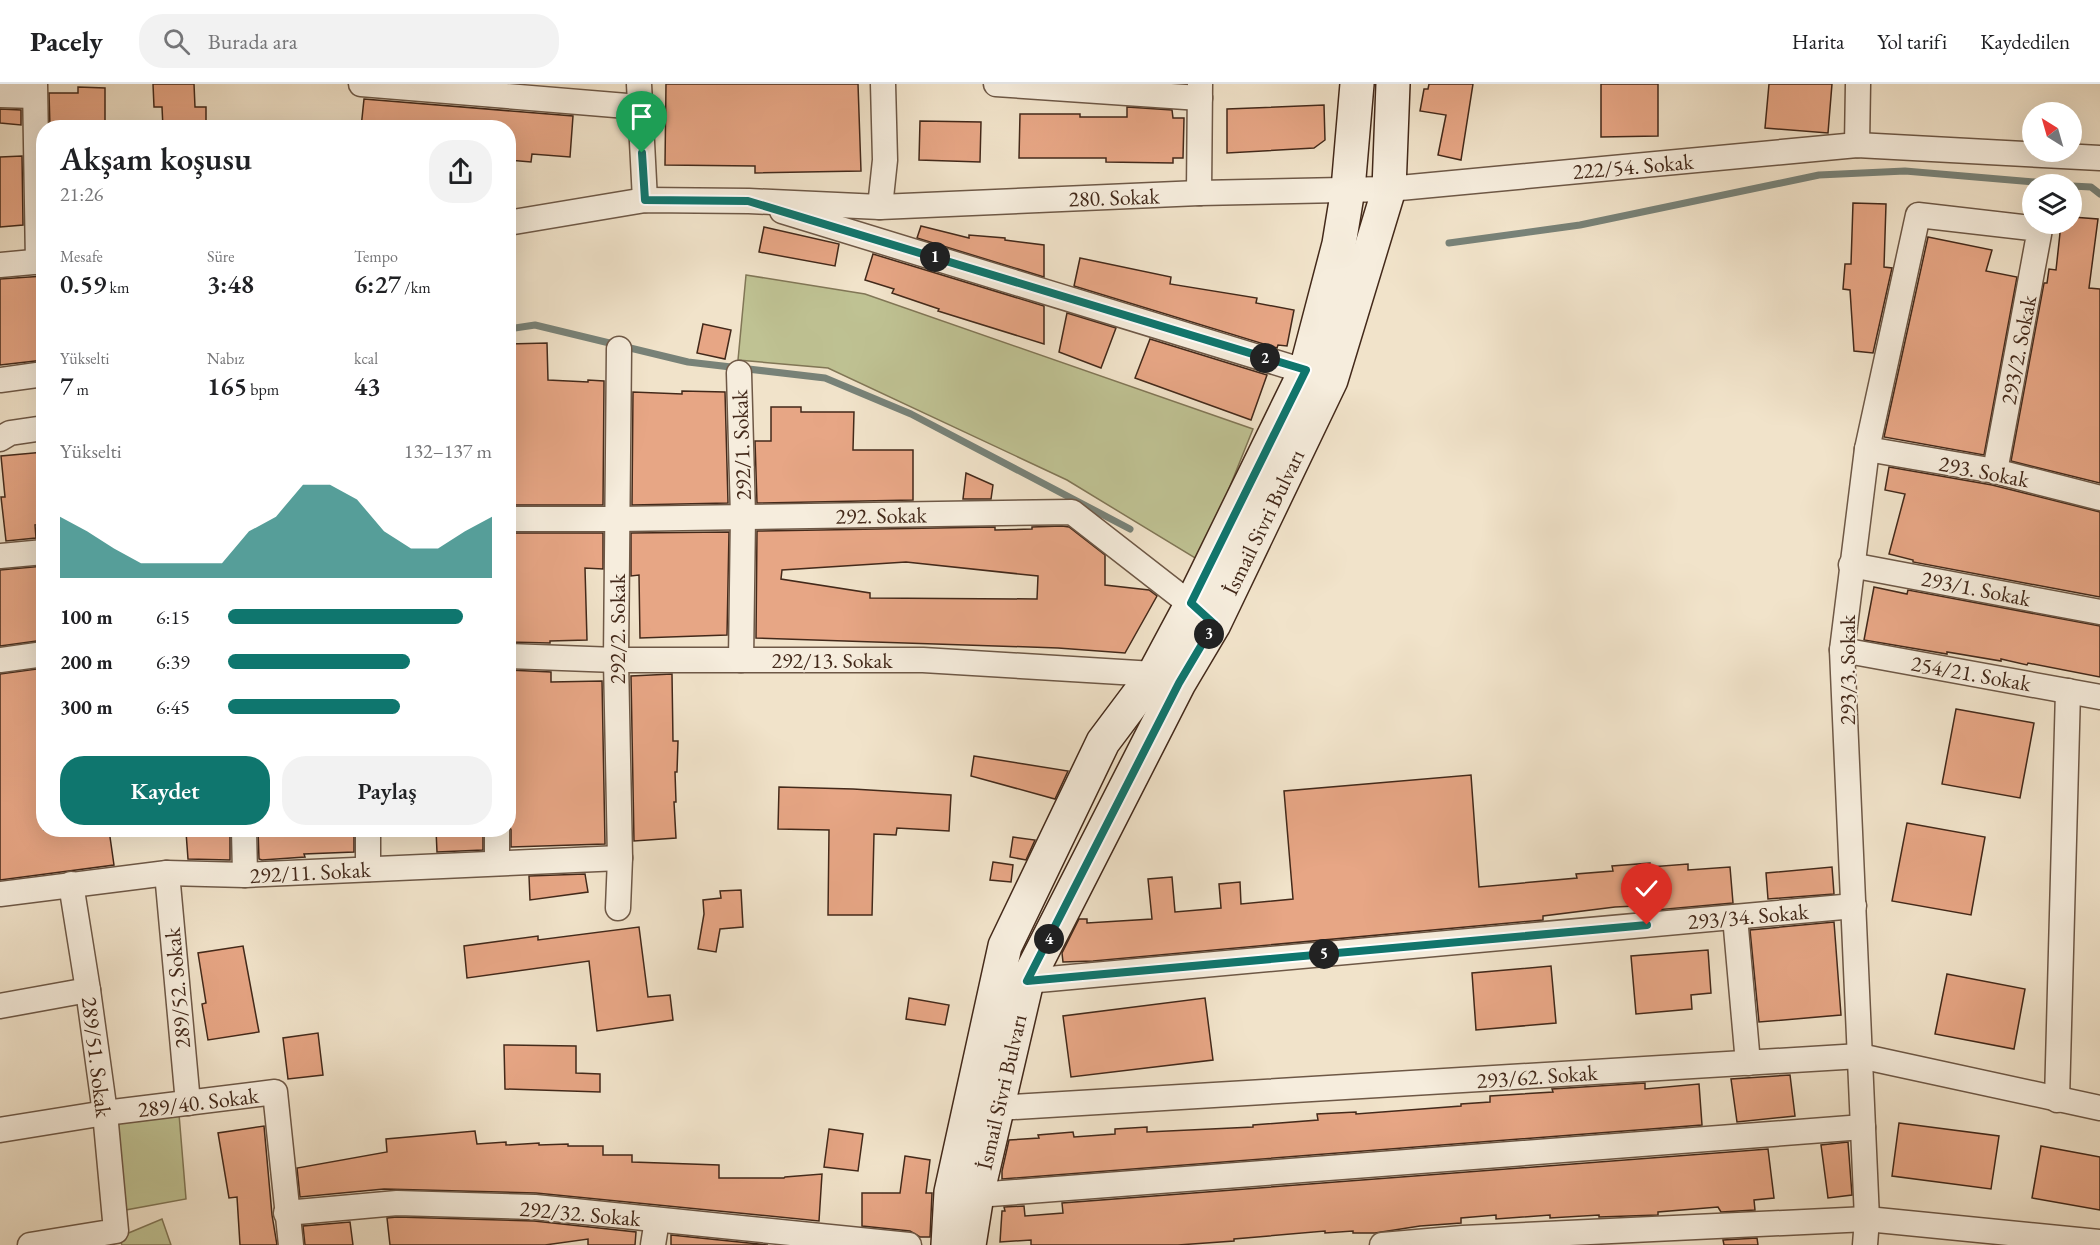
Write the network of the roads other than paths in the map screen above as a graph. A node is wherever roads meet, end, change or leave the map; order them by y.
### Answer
1 (361, 84) edge
2 (883, 84) edge
3 (996, 84) edge
4 (1357, 84) edge
5 (1393, 84) edge
6 (1858, 84) edge
7 (1111, 88) edge
8 (34, 90) edge
9 (1200, 91) edge
10 (0, 95) edge
11 (639, 95) edge
12 (36, 139) edge
13 (1857, 145) junction
14 (2100, 158) edge
15 (1348, 189) junction
16 (1389, 189) junction
17 (1199, 193) junction
18 (645, 200) junction
19 (748, 201) junction
20 (880, 207) junction
21 (516, 222) edge
22 (2022, 227) edge
23 (2039, 234) edge
24 (36, 262) edge
25 (0, 265) edge
26 (619, 349) dead end
27 (739, 373) dead end
28 (36, 375) edge
29 (1319, 375) junction
30 (0, 380) edge
31 (36, 429) edge
32 (0, 439) edge
33 (1867, 449) junction
34 (1995, 471) junction
35 (2100, 498) edge
36 (742, 516) junction
37 (516, 519) edge
38 (618, 519) junction
39 (36, 553) edge
40 (0, 556) edge
41 (1851, 565) junction
42 (2100, 612) edge
43 (1203, 614) junction
44 (1842, 650) junction
45 (36, 655) edge
46 (516, 656) edge
47 (0, 660) edge
48 (616, 660) junction
49 (741, 660) junction
50 (1154, 675) junction
51 (2068, 691) junction
52 (2100, 697) edge
53 (244, 837) edge
54 (368, 837) edge
55 (497, 837) edge
56 (620, 858) junction
57 (497, 863) junction
58 (368, 869) junction
59 (167, 873) junction
60 (245, 875) junction
61 (70, 884) junction
62 (0, 894) edge
63 (1854, 906) junction
64 (618, 908) dead end
65 (1735, 917) junction
66 (1012, 981) junction
67 (88, 990) junction
68 (0, 1006) edge
69 (1860, 1056) junction
70 (1748, 1063) junction
71 (2057, 1100) junction
72 (188, 1102) junction
73 (2100, 1108) edge
74 (983, 1109) junction
75 (105, 1113) junction
76 (1863, 1127) junction
77 (0, 1130) edge
78 (977, 1195) junction
79 (286, 1214) junction
80 (1867, 1219) junction
81 (657, 1220) junction
82 (2100, 1242) edge
83 (30, 1245) edge
84 (291, 1245) edge
85 (653, 1245) edge
86 (909, 1245) edge
87 (948, 1245) edge
88 (969, 1245) edge
89 (1382, 1245) edge
90 (1865, 1245) edge

1 - 11 street
2 - 20 street
3 - 7 street
4 - 15 main road, İsmail Sivri Bulvarı
5 - 16 main road, İsmail Sivri Bulvarı
6 - 13 street
7 - 9 street
8 - 10 street
8 - 12 street
9 - 17 street
11 - 18 street
13 - 14 street, 222/54. Sokak
13 - 16 street, 222/54. Sokak
15 - 16 street, 222/54. Sokak
15 - 17 street, 280. Sokak
15 - 29 main road, İsmail Sivri Bulvarı
16 - 29 main road, İsmail Sivri Bulvarı
17 - 20 street, 280. Sokak
18 - 19 street, 280. Sokak
18 - 21 street, 280. Sokak
19 - 20 street, 280. Sokak
19 - 29 street
22 - 33 street, 293/3. Sokak
23 - 34 street, 293/2. Sokak
24 - 25 street
26 - 38 street, 292/2. Sokak
27 - 36 street, 292/1. Sokak
28 - 30 street
29 - 43 main road, İsmail Sivri Bulvarı
31 - 32 street
33 - 34 street, 293. Sokak
33 - 41 street, 293/3. Sokak
34 - 35 street, 293. Sokak
36 - 38 street, 292. Sokak
36 - 43 street, 292. Sokak
36 - 49 street, 292/1. Sokak
37 - 38 street, 292. Sokak
38 - 48 street, 292/2. Sokak
39 - 40 street
41 - 42 street, 293/1. Sokak
41 - 44 street, 293/3. Sokak
43 - 50 main road, İsmail Sivri Bulvarı
43 - 66 main road, İsmail Sivri Bulvarı
44 - 51 street, 254/21. Sokak
44 - 63 street, 293/3. Sokak
45 - 47 street
46 - 48 street, 292/13. Sokak
48 - 49 street, 292/13. Sokak
48 - 56 street, 292/2. Sokak
49 - 50 street, 292/13. Sokak
50 - 66 main road, İsmail Sivri Bulvarı
51 - 52 street, 254/21. Sokak
51 - 71 street
53 - 60 street
54 - 58 street
55 - 57 street
56 - 57 street, 292/11. Sokak
56 - 64 street, 292/2. Sokak
57 - 58 street, 292/11. Sokak
58 - 60 street, 292/11. Sokak
59 - 60 street, 292/11. Sokak
59 - 61 street, 292/11. Sokak
59 - 72 street, 289/52. Sokak
61 - 62 street, 292/11. Sokak
61 - 67 street, 289/51. Sokak
63 - 65 street, 293/34. Sokak
63 - 69 street, 293/3. Sokak
65 - 66 street, 293/34. Sokak
65 - 70 street
66 - 74 main road, İsmail Sivri Bulvarı
67 - 68 street
67 - 75 street, 289/51. Sokak
69 - 70 street, 293/62. Sokak
69 - 71 street, 293/62. Sokak
69 - 76 street, 293/3. Sokak
70 - 74 street, 293/62. Sokak
71 - 73 street, 293/62. Sokak
72 - 75 street, 289/40. Sokak
72 - 79 street, 289/40. Sokak
74 - 78 main road, İsmail Sivri Bulvarı
74 - 87 main road, İsmail Sivri Bulvarı
75 - 77 street, 289/40. Sokak
75 - 83 street, 289/51. Sokak
76 - 78 street
76 - 80 street, 293/3. Sokak
78 - 88 main road, İsmail Sivri Bulvarı
79 - 81 street, 292/32. Sokak
79 - 84 street
80 - 82 street
80 - 89 street
80 - 90 street, 293/3. Sokak
81 - 85 street
81 - 86 street, 292/32. Sokak

